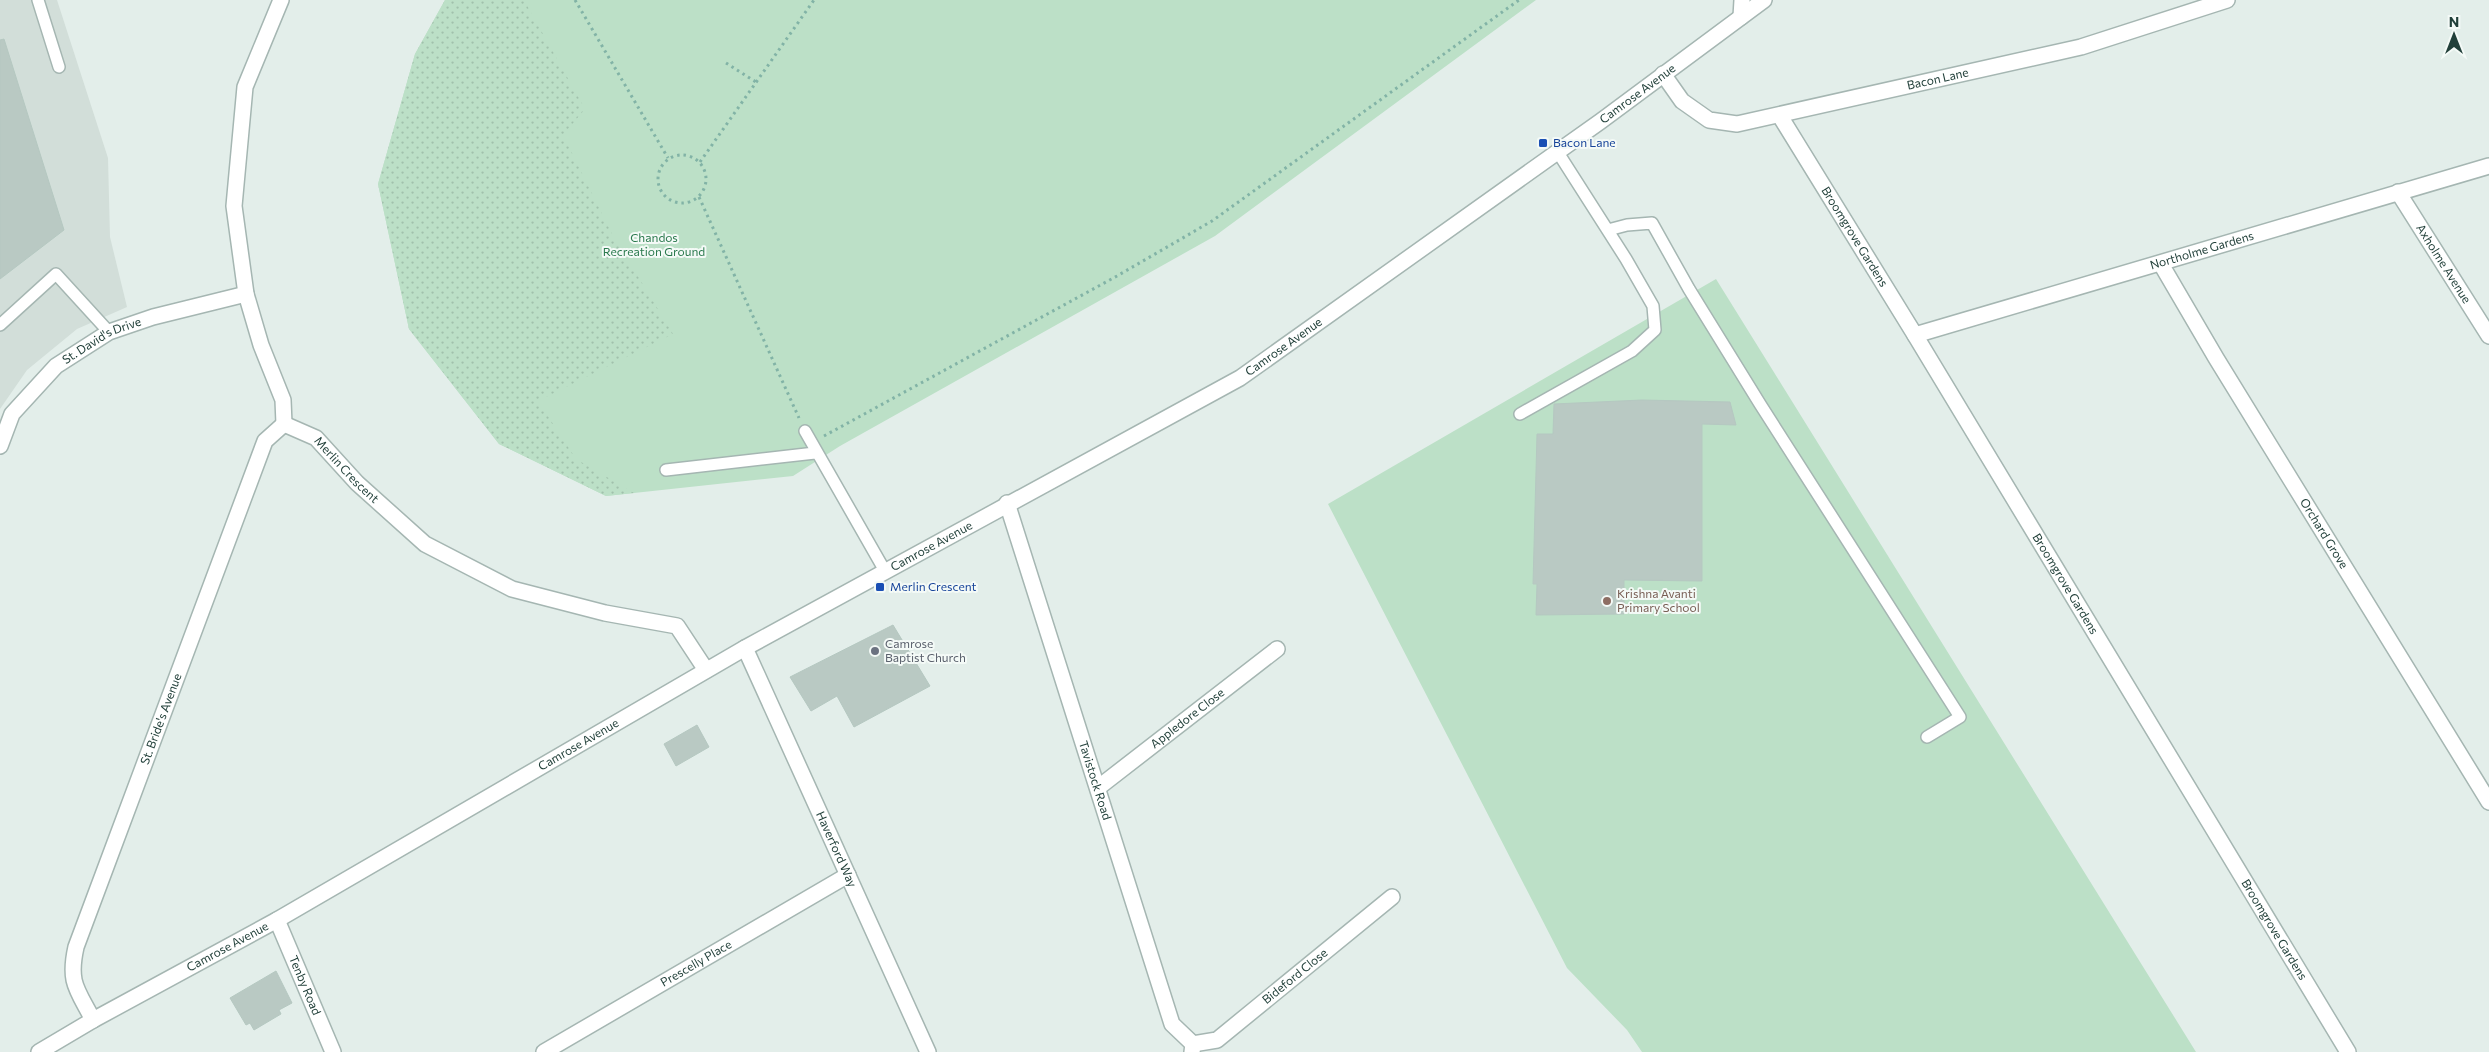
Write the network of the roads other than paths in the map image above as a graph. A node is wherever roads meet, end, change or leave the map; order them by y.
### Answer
1 (38, 0) edge
2 (1742, 0) edge
3 (1764, 0) edge
4 (2227, 0) edge
5 (276, 2) edge
6 (1741, 16) junction
7 (59, 67) dead end
8 (1663, 74) junction
9 (1780, 116) junction
10 (1557, 151) junction
11 (2489, 166) edge
12 (2398, 192) junction
13 (1608, 230) junction
14 (2161, 264) junction
15 (246, 294) junction
16 (0, 326) edge
17 (109, 332) junction
18 (1915, 335) junction
19 (2489, 336) edge
20 (1520, 414) dead end
21 (284, 424) junction
22 (805, 431) road end
23 (0, 446) edge
24 (813, 448) junction
25 (666, 470) dead end
26 (1007, 503) junction
27 (884, 571) junction
28 (745, 648) junction
29 (1277, 649) dead end
30 (706, 670) junction
31 (1927, 737) dead end
32 (1098, 787) junction
33 (2489, 802) edge
34 (848, 874) junction
35 (1392, 898) dead end
36 (277, 920) junction
37 (93, 1020) junction
38 (1192, 1048) edge
39 (43, 1051) edge
40 (333, 1052) edge
41 (544, 1052) edge
42 (928, 1052) edge
43 (2348, 1052) edge

1 - 7 lane
2 - 6 street
3 - 6 street, Camrose Avenue
4 - 9 street, Bacon Lane
5 - 15 street
6 - 8 street, Camrose Avenue
8 - 9 street, Bacon Lane
8 - 10 street, Camrose Avenue
9 - 18 street, Broomgrove Gardens
10 - 13 lane
10 - 26 street, Camrose Avenue
11 - 12 street, Northolme Gardens
12 - 14 street, Northolme Gardens
12 - 19 street, Axholme Avenue
13 - 20 lane
13 - 31 lane
14 - 18 street, Northolme Gardens
14 - 33 street, Orchard Grove
15 - 17 street, St. David's Drive
15 - 21 street
16 - 17 lane
17 - 23 street, St. David's Drive
18 - 43 street, Broomgrove Gardens
21 - 30 street, Merlin Crescent
21 - 37 street, St. Bride's Avenue
22 - 24 lane
24 - 25 lane
24 - 27 lane
26 - 27 street, Camrose Avenue
26 - 32 street, Tavistock Road
27 - 28 street, Camrose Avenue
28 - 30 street, Camrose Avenue
28 - 34 street, Haverford Way
29 - 32 street, Appledore Close
30 - 36 street, Camrose Avenue
32 - 38 street, Tavistock Road
34 - 41 street, Prescelly Place
34 - 42 street, Haverford Way
35 - 38 street, Bideford Close
36 - 37 street, Camrose Avenue
36 - 40 street, Tenby Road
37 - 39 street, Camrose Avenue

